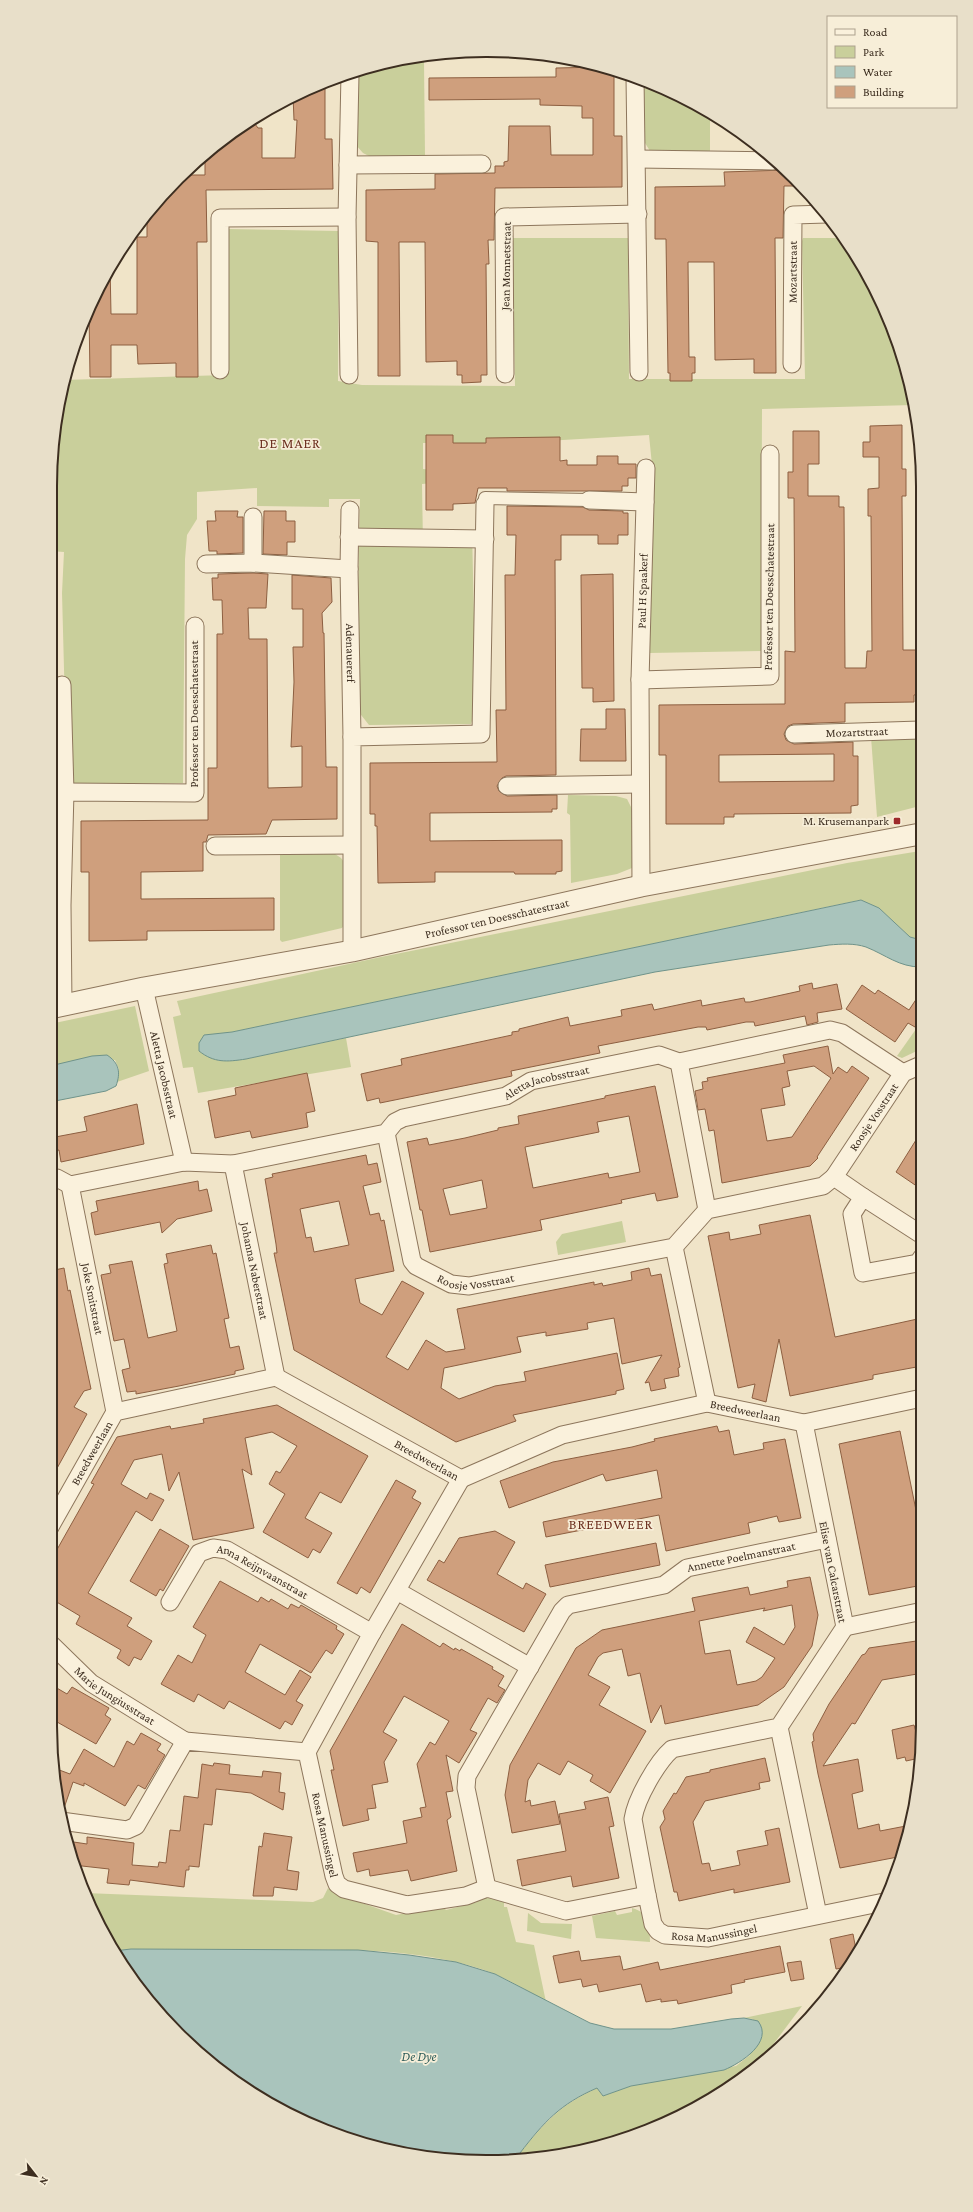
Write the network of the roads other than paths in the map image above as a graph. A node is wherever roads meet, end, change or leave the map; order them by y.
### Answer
1 (350, 79) edge
2 (635, 84) edge
3 (637, 159) junction
4 (767, 162) edge
5 (482, 164) dead end
6 (348, 165) junction
7 (638, 214) junction
8 (818, 214) edge
9 (347, 217) junction
10 (792, 364) dead end
11 (220, 370) dead end
12 (639, 372) dead end
13 (349, 374) dead end
14 (505, 374) dead end
15 (770, 454) dead end
16 (646, 468) dead end
17 (589, 500) joint
18 (645, 502) junction
19 (485, 504) joint
20 (350, 510) dead end
21 (253, 518) dead end
22 (349, 537) junction
23 (485, 538) junction
24 (253, 563) junction
25 (206, 564) dead end
26 (348, 569) junction
27 (194, 626) dead end
28 (640, 680) junction
29 (62, 684) dead end
30 (916, 730) edge
31 (794, 734) dead end
32 (352, 737) junction
33 (640, 784) junction
34 (507, 786) dead end
35 (65, 792) junction
36 (916, 835) edge
37 (351, 845) junction
38 (215, 846) dead end
39 (641, 886) junction
40 (57, 892) edge
41 (352, 951) junction
42 (144, 988) junction
43 (57, 1007) edge
44 (679, 1062) junction
45 (916, 1067) edge
46 (903, 1073) junction
47 (386, 1133) junction
48 (184, 1162) junction
49 (233, 1164) junction
50 (834, 1177) junction
51 (57, 1178) edge
52 (70, 1185) junction
53 (863, 1197) junction
54 (708, 1210) junction
55 (916, 1231) edge
56 (674, 1248) junction
57 (916, 1263) edge
58 (276, 1377) junction
59 (916, 1399) edge
60 (707, 1403) junction
61 (115, 1412) junction
62 (804, 1423) junction
63 (461, 1478) junction
64 (57, 1515) edge
65 (827, 1539) junction
66 (398, 1591) junction
67 (170, 1602) dead end
68 (916, 1612) edge
69 (845, 1627) junction
70 (372, 1633) junction
71 (57, 1650) edge
72 (530, 1667) junction
73 (779, 1727) junction
74 (185, 1742) junction
75 (307, 1752) junction
76 (68, 1822) edge
77 (487, 1888) junction
78 (647, 1895) junction
79 (877, 1903) edge
80 (818, 1915) junction

1 - 6 street
2 - 3 street
3 - 4 street
3 - 7 street
5 - 6 street
6 - 9 street
7 - 12 street
7 - 14 street, Jean Monnetstraat
8 - 10 street, Mozartstraat
9 - 11 street
9 - 13 street
15 - 28 street, Professor ten Doesschatestraat
16 - 18 street, Paul H Spaakerf
17 - 18 street
17 - 19 street
18 - 28 street, Paul H Spaakerf
19 - 23 street
20 - 22 street, Adenauererf
21 - 24 street
22 - 23 street
22 - 26 street, Adenauererf
23 - 32 street
24 - 25 street
24 - 26 street
26 - 32 street, Adenauererf
27 - 35 street, Professor ten Doesschatestraat
28 - 33 street
29 - 35 street, Professor ten Doesschatestraat
30 - 31 street, Mozartstraat
32 - 37 street
33 - 34 street
33 - 39 street
35 - 40 street, Professor ten Doesschatestraat
36 - 39 street, Professor ten Doesschatestraat
37 - 38 street
37 - 41 street
39 - 41 street, Professor ten Doesschatestraat
41 - 42 street, Professor ten Doesschatestraat
42 - 43 street, Professor ten Doesschatestraat
42 - 48 street, Aletta Jacobsstraat
44 - 46 street
44 - 47 street, Aletta Jacobsstraat
44 - 54 street
45 - 46 street, Roosje Vosstraat
46 - 50 street, Roosje Vosstraat
47 - 49 street
47 - 56 street, Roosje Vosstraat
48 - 49 street
48 - 52 street
49 - 58 street, Johanna Naberstraat
50 - 53 street
50 - 54 street, Roosje Vosstraat
51 - 52 street
52 - 61 street, Joke Smitstraat
53 - 55 street
53 - 57 street
54 - 56 street
56 - 60 street
58 - 61 street, Breedweerlaan
58 - 63 street, Breedweerlaan
59 - 62 street, Breedweerlaan
60 - 62 street, Breedweerlaan
60 - 63 street, Breedweerlaan
61 - 64 street, Breedweerlaan
62 - 65 street, Elise van Calcarstraat
63 - 66 street
65 - 69 street, Elise van Calcarstraat
65 - 72 street, Annette Poelmanstraat
66 - 70 street
66 - 72 street
67 - 70 street, Anna Reijnvaanstraat
68 - 69 street
69 - 73 street, Elise van Calcarstraat
70 - 75 street
71 - 74 street, Marie Jungiusstraat
72 - 77 street, Annette Poelmanstraat
73 - 78 street
73 - 80 street
74 - 75 street
74 - 76 street
75 - 77 street, Rosa Manussingel
77 - 78 street
78 - 80 street, Rosa Manussingel
79 - 80 street, Rosa Manussingel

